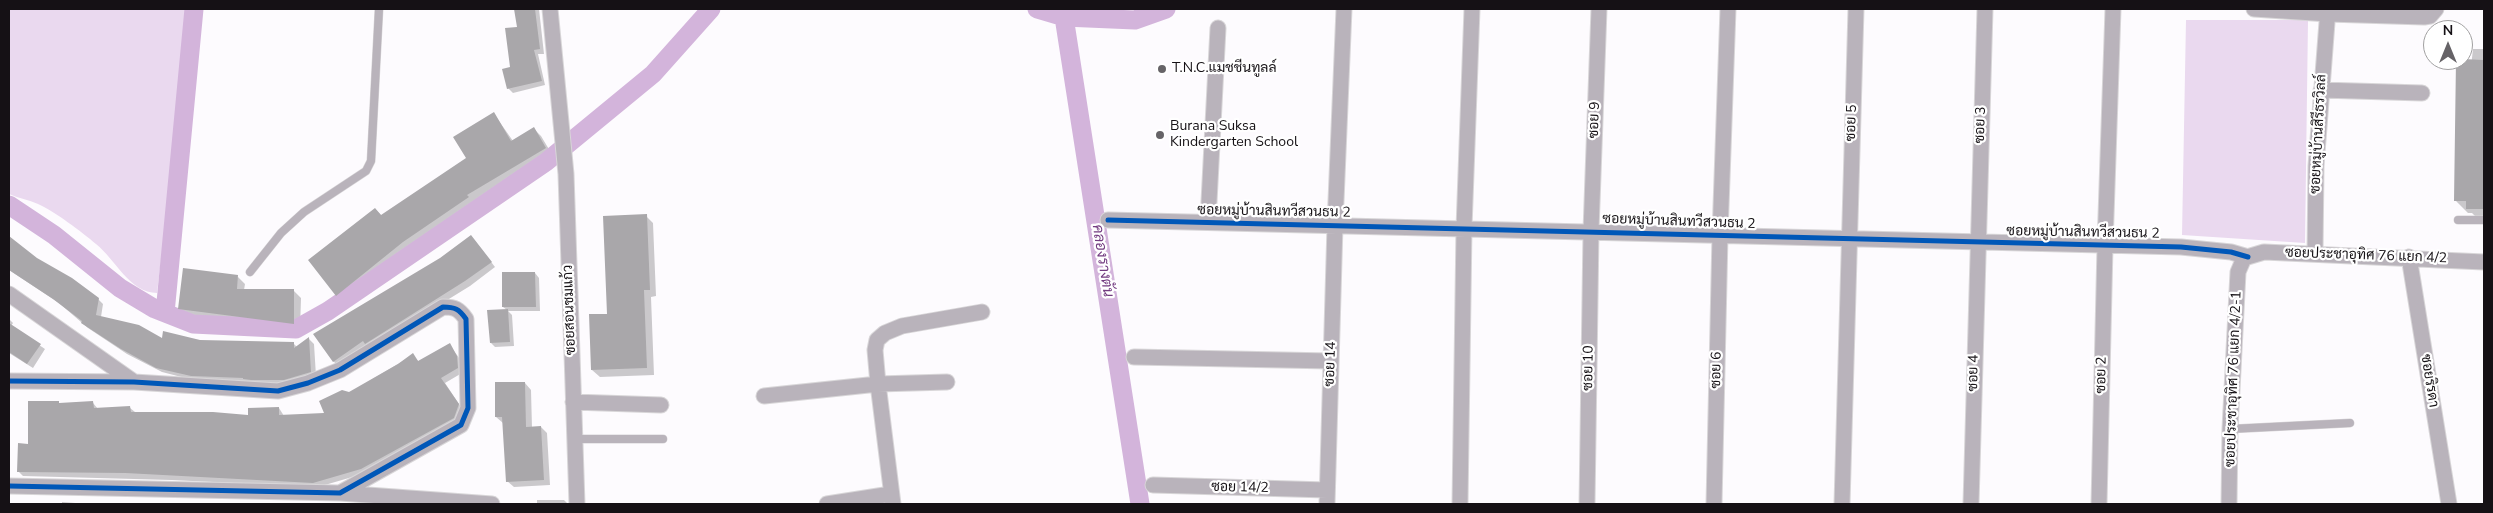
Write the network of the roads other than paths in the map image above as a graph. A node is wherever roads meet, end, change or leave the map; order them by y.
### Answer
1 (379, 9) edge
2 (550, 9) edge
3 (1344, 9) edge
4 (1472, 9) edge
5 (1600, 9) edge
6 (1728, 9) edge
7 (1856, 9) edge
8 (1984, 9) edge
9 (2113, 9) edge
10 (2254, 9) edge
11 (2436, 9) edge
12 (2328, 12) edge
13 (1218, 28) dead end
14 (2321, 90) junction
15 (2422, 93) dead end
16 (1108, 220) dead end
17 (2458, 220) dead end
18 (2484, 220) edge
19 (1208, 221) junction
20 (1335, 224) junction
21 (1464, 228) junction
22 (1591, 231) junction
23 (1720, 235) junction
24 (1848, 238) junction
25 (1977, 241) junction
26 (2104, 246) junction
27 (2315, 254) junction
28 (2248, 257) junction
29 (2409, 257) junction
30 (2484, 262) edge
31 (250, 272) dead end
32 (9, 294) edge
33 (982, 312) dead end
34 (1134, 357) dead end
35 (1331, 360) junction
36 (9, 381) edge
37 (134, 382) junction
38 (947, 382) dead end
39 (878, 384) junction
40 (764, 396) dead end
41 (573, 402) junction
42 (661, 405) dead end
43 (2350, 422) dead end
44 (2230, 429) junction
45 (575, 439) junction
46 (663, 439) dead end
47 (1153, 485) dead end
48 (9, 486) edge
49 (340, 493) junction
50 (1327, 497) edge
51 (892, 499) edge
52 (492, 504) edge
53 (577, 504) edge
54 (827, 504) edge
55 (1460, 504) edge
56 (1587, 504) edge
57 (1714, 504) edge
58 (1842, 504) edge
59 (1971, 504) edge
60 (2099, 504) edge
61 (2229, 504) edge
62 (2449, 504) edge

1 - 31 lane
2 - 41 street, ซอยสอนชมแก้ว
3 - 20 street, ซอย 14
4 - 21 street
5 - 22 street, ซอย 9
6 - 23 street, ซอย 6
7 - 24 street, ซอย 5
8 - 25 street, ซอย 3
9 - 26 street, ซอย 2
10 - 12 street
11 - 12 street
12 - 14 street, ซอยหมู่บ้านสิรีธรวิลล์
13 - 19 street
14 - 15 street
14 - 27 street, ซอยหมู่บ้านสิรีธรวิลล์
16 - 19 street, ซอยหมู่บ้านสินทวีสวนธน 2
17 - 18 lane
19 - 20 street, ซอยหมู่บ้านสินทวีสวนธน 2
20 - 21 street, ซอยหมู่บ้านสินทวีสวนธน 2
20 - 35 street, ซอย 14
21 - 22 street, ซอยหมู่บ้านสินทวีสวนธน 2
21 - 55 street
22 - 23 street, ซอยหมู่บ้านสินทวีสวนธน 2
22 - 56 street, ซอย 10
23 - 24 street, ซอยหมู่บ้านสินทวีสวนธน 2
23 - 57 street, ซอย 6
24 - 25 street, ซอยหมู่บ้านสินทวีสวนธน 2
24 - 58 street
25 - 26 street, ซอยหมู่บ้านสินทวีสวนธน 2
25 - 59 street, ซอย 4
26 - 28 street, ซอยหมู่บ้านสินทวีสวนธน 2
26 - 60 street, ซอย 2
27 - 28 street, ซอยประชาอุทิศ 76 แยก 4/2
27 - 29 street, ซอยประชาอุทิศ 76 แยก 4/2
28 - 44 street, ซอยประชาอุทิศ 76 แยก 4/2-1
29 - 30 street, ซอยประชาอุทิศ 76 แยก 4/2
29 - 62 street, ซอยริรดา
32 - 37 street
33 - 39 street
34 - 35 street
35 - 50 street, ซอย 14
36 - 37 street
37 - 49 street
38 - 39 street
39 - 40 street
39 - 51 street
41 - 42 street
41 - 45 street, ซอยสอนชมแก้ว
43 - 44 lane
44 - 61 street, ซอยประชาอุทิศ 76 แยก 4/2-1
45 - 46 lane
45 - 53 street, ซอยสอนชมแก้ว
47 - 50 street, ซอย 14/2
48 - 49 street
49 - 52 street
51 - 54 street

